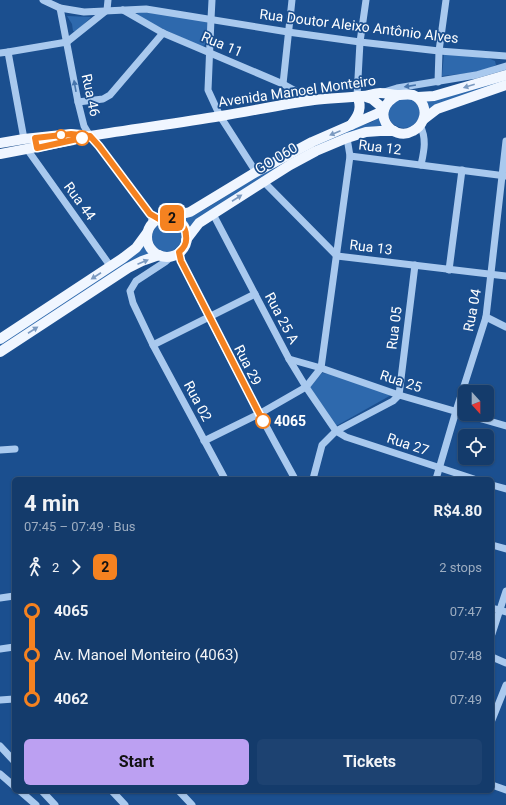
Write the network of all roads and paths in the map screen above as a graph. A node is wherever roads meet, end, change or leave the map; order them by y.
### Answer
1 (44, 0) edge
2 (108, 0) edge
3 (212, 0) edge
4 (292, 0) edge
5 (366, 0) edge
6 (446, 0) edge
7 (60, 8) junction
8 (108, 10) junction
9 (122, 10) junction
10 (210, 19) junction
11 (288, 32) junction
12 (163, 33) junction
13 (67, 42) junction
14 (360, 42) junction
15 (439, 51) junction
16 (8, 52) junction
17 (0, 53) edge
18 (210, 53) junction
19 (506, 56) edge
20 (506, 66) edge
21 (506, 75) edge
22 (438, 82) junction
23 (283, 84) junction
24 (506, 86) edge
25 (382, 93) junction
26 (398, 95) junction
27 (360, 96) junction
28 (418, 97) junction
29 (313, 100) junction
30 (78, 102) junction
31 (384, 110) junction
32 (220, 116) junction
33 (422, 122) junction
34 (351, 126) junction
35 (394, 131) junction
36 (90, 136) junction
37 (347, 138) junction
38 (24, 139) junction
39 (506, 141) edge
40 (0, 143) edge
41 (33, 145) junction
42 (0, 154) edge
43 (350, 156) junction
44 (422, 165) junction
45 (462, 170) junction
46 (256, 172) junction
47 (504, 176) edge
48 (263, 181) junction
49 (213, 214) junction
50 (170, 217) junction
51 (154, 219) junction
52 (147, 233) junction
53 (186, 240) junction
54 (336, 256) junction
55 (171, 257) junction
56 (415, 265) junction
57 (111, 267) junction
58 (449, 270) junction
59 (491, 274) junction
60 (506, 276) edge
61 (255, 294) junction
62 (209, 317) junction
63 (486, 317) junction
64 (506, 327) edge
65 (0, 339) edge
66 (153, 345) junction
67 (0, 352) edge
68 (289, 359) junction
69 (321, 368) junction
70 (306, 387) junction
71 (399, 394) junction
72 (456, 411) junction
73 (259, 414) junction
74 (506, 426) edge
75 (336, 431) junction
76 (204, 441) junction
77 (15, 449) dead end
78 (0, 450) edge
79 (439, 468) junction
80 (223, 477) edge
81 (294, 477) edge
82 (314, 477) edge
83 (437, 477) edge
84 (468, 477) edge
85 (494, 485) edge
86 (506, 489) edge
87 (494, 546) edge
88 (506, 549) edge
89 (506, 591) edge
90 (12, 596) edge
91 (0, 598) edge
92 (499, 610) edge
93 (494, 627) edge
94 (12, 647) edge
95 (0, 649) edge
96 (494, 658) edge
97 (506, 663) edge
98 (506, 685) edge
99 (12, 699) edge
100 (0, 700) edge
101 (494, 715) edge
102 (0, 746) edge
103 (12, 759) edge
104 (0, 774) edge
105 (12, 784) edge
106 (494, 786) edge
107 (506, 790) edge
108 (22, 793) edge
109 (44, 793) edge
110 (114, 793) edge
111 (181, 793) edge
112 (36, 805) edge
113 (55, 805) edge
114 (125, 805) edge
115 (192, 805) edge

1 - 7 street, Rua Doutor Aleixo Antônio Alves
2 - 8 street
3 - 10 street
4 - 11 street
5 - 14 street
6 - 15 street
7 - 8 street, Rua Doutor Aleixo Antônio Alves
7 - 13 street, Rua 46
8 - 9 street, Rua Doutor Aleixo Antônio Alves
8 - 13 street
9 - 10 street, Rua Doutor Aleixo Antônio Alves
9 - 12 street, Rua 11
10 - 11 street, Rua Doutor Aleixo Antônio Alves
10 - 18 street
11 - 14 street, Rua Doutor Aleixo Antônio Alves
11 - 23 street
12 - 18 street, Rua 11
12 - 30 street
13 - 16 street
30 -> 13 street, Rua 46
14 - 15 street, Rua Doutor Aleixo Antônio Alves
14 - 27 street
15 - 19 street, Rua Doutor Aleixo Antônio Alves
15 - 22 street
16 - 17 street
16 - 38 street
18 - 23 street, Rua 11
18 - 32 street
20 - 22 street, Avenida Manoel Monteiro
21 -> 28 main road
22 -> 25 street, Avenida Manoel Monteiro
23 - 29 street, Rua 11
24 - 33 main road
25 - 26 main road
25 - 27 main road, Avenida Manoel Monteiro
26 - 28 main road
26 - 31 main road
27 - 29 main road, Avenida Manoel Monteiro
27 - 31 main road
27 - 34 main road
28 - 33 main road
29 - 32 main road, Avenida Manoel Monteiro
30 - 36 street, Rua 46
31 - 34 main road, GO 060
31 - 35 main road
32 - 36 main road, Avenida Manoel Monteiro
32 - 46 street
33 - 35 main road
33 - 44 street
34 -> 46 main road, GO 060
35 - 37 main road, GO 060
36 - 41 main road, Avenida Manoel Monteiro
36 - 51 street, Rua 46
37 - 43 street
37 - 48 main road, GO 060
38 - 40 main road, Avenida Manoel Monteiro
38 - 41 main road, Avenida Manoel Monteiro
39 - 47 street, Rua 04
41 - 42 main road, Avenida Manoel Monteiro
41 - 57 street, Rua 44
43 - 44 street, Rua 12
43 - 54 street, Rua 12
44 - 45 street, Rua 12
45 - 47 street, Rua 12
45 - 58 street
46 - 50 main road, GO 060
47 - 59 street, Rua 04
49 -> 48 main road, GO 060
48 - 54 street, Rua 13
49 - 53 main road, GO 060
49 - 61 street, Rua 25 A
50 - 51 main road
50 - 53 main road
51 - 52 main road
52 - 55 main road
52 - 57 main road
53 - 55 main road
54 - 56 street, Rua 13
54 - 69 street, Rua 12
55 - 62 street, Rua 29
55 - 66 street, Rua 02
67 -> 55 main road
56 - 58 street, Rua 13
56 - 71 street, Rua 05
57 -> 65 main road
58 - 59 street, Rua 13
59 - 60 street, Rua 13
59 - 63 street, Rua 04
61 - 62 street
61 - 68 street, Rua 25 A
62 - 66 street
62 - 73 street, Rua 29
63 - 64 street
63 - 72 street, Rua 04
66 - 76 street, Rua 02
68 - 69 street, Rua 25
68 - 70 street, Rua 25 A
69 - 70 street, Rua 02
69 - 71 street, Rua 25
70 - 73 street, Rua 02
70 - 75 street, Rua 25 A
71 - 72 street, Rua 25
71 - 75 street
72 - 74 street, Rua 25
72 - 79 street, Rua 04
73 - 76 street, Rua 02
73 - 81 street, Rua 29
75 - 79 street, Rua 27
75 - 82 street
76 - 80 street
77 - 78 street
79 - 83 street, Rua 04
79 - 84 street, Rua 27
85 - 86 street
87 - 88 street
89 - 92 street
90 - 91 street
92 - 93 street
94 - 95 street
96 - 97 street
98 - 101 street
99 - 100 street
102 - 103 street
104 - 105 street
106 - 107 street
108 - 112 street
109 - 113 street
110 - 114 street
111 - 115 street

